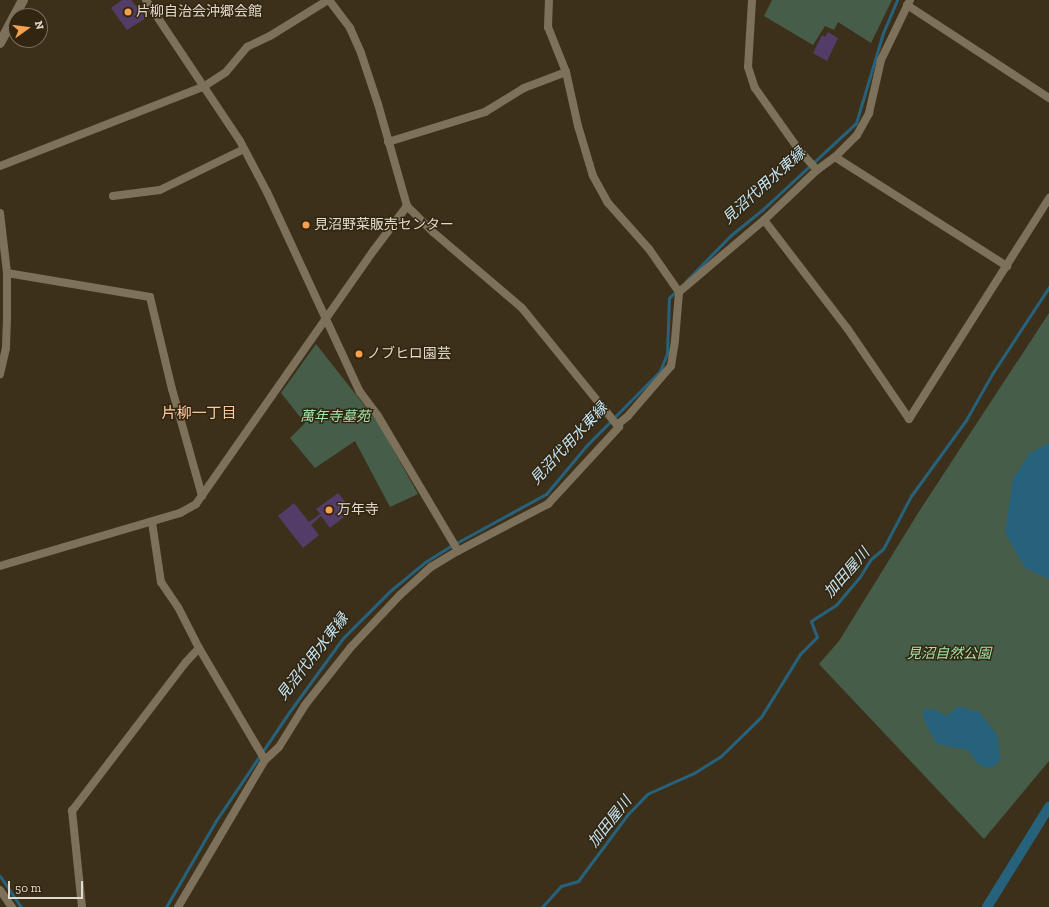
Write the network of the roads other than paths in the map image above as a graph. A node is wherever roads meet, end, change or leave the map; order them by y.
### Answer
1 (24, 0) edge
2 (146, 0) edge
3 (328, 0) edge
4 (549, 0) edge
5 (752, 0) edge
6 (908, 3) edge
7 (0, 44) edge
8 (566, 72) junction
9 (203, 87) junction
10 (1049, 98) edge
11 (388, 142) junction
12 (244, 149) junction
13 (835, 157) junction
14 (0, 166) edge
15 (817, 170) junction
16 (113, 196) dead end
17 (1049, 198) edge
18 (407, 206) junction
19 (0, 213) edge
20 (764, 220) junction
21 (1007, 266) junction
22 (7, 273) junction
23 (679, 292) junction
24 (326, 319) junction
25 (3, 348) edge
26 (0, 374) edge
27 (619, 427) dead end
28 (202, 496) junction
29 (152, 522) junction
30 (458, 551) junction
31 (0, 566) edge
32 (199, 648) junction
33 (265, 760) junction
34 (0, 890) edge
35 (12, 907) edge
36 (82, 907) edge
37 (178, 907) edge

1 - 7 street
2 - 9 street
3 - 9 street
3 - 11 street
4 - 8 street
5 - 15 street
6 - 10 street
6 - 13 street
8 - 11 street
8 - 23 street
9 - 12 street
9 - 14 street
11 - 18 street
12 - 16 street
12 - 24 street
13 - 15 street
13 - 21 street
15 - 20 street
17 - 21 street
18 - 23 street
18 - 24 street
19 - 22 street
20 - 21 street
20 - 23 street
22 - 25 street
22 - 28 street
24 - 28 street
24 - 30 street
25 - 26 street
27 - 30 street
28 - 29 street
29 - 31 street
29 - 32 street
30 - 33 street
32 - 33 street
32 - 36 street
33 - 37 street
34 - 35 street

